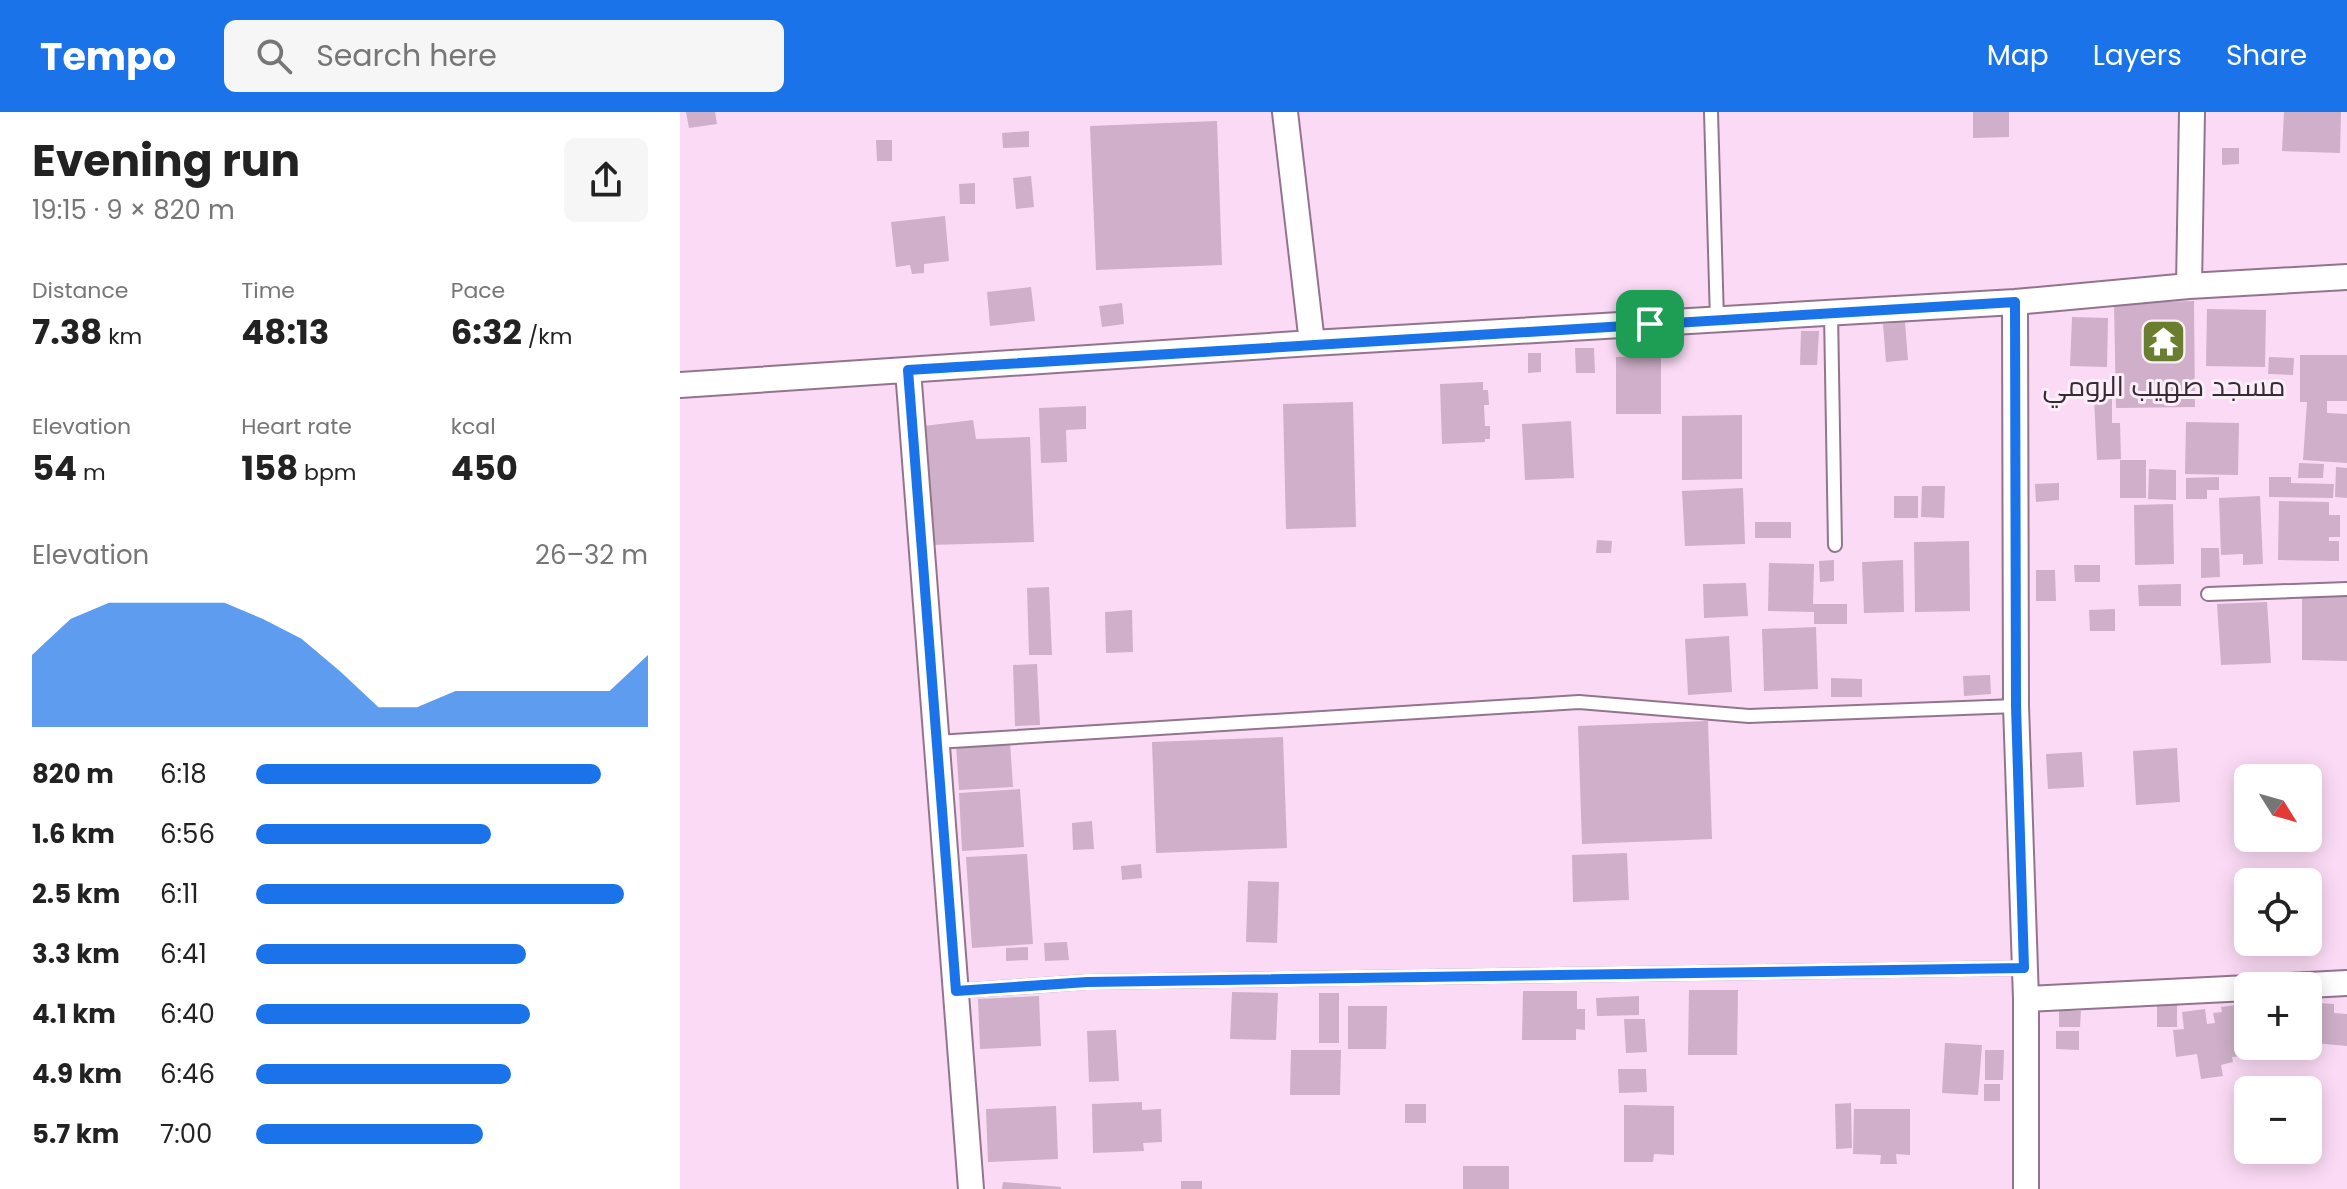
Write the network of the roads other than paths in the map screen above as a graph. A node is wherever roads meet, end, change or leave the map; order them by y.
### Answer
1 (1285, 112) edge
2 (1711, 112) edge
3 (2192, 112) edge
4 (2347, 277) edge
5 (2189, 286) junction
6 (2015, 302) junction
7 (1831, 313) junction
8 (1717, 320) junction
9 (1312, 343) junction
10 (908, 370) junction
11 (680, 385) edge
12 (1835, 545) dead end
13 (2347, 589) edge
14 (2208, 594) dead end
15 (2016, 706) junction
16 (936, 742) junction
17 (2024, 968) junction
18 (2347, 983) edge
19 (2322, 984) edge
20 (2234, 989) edge
21 (956, 991) junction
22 (2026, 999) junction
23 (971, 1189) edge
24 (2026, 1189) edge

1 - 9 street
2 - 8 lane
3 - 5 street
4 - 5 street
5 - 6 street
6 - 7 street
6 - 15 street
7 - 8 street
7 - 12 lane
8 - 9 street
9 - 10 street
10 - 11 street
10 - 16 street
13 - 14 lane
15 - 16 lane
15 - 17 street
16 - 21 street
17 - 21 lane
17 - 22 street
18 - 19 street
20 - 22 street
21 - 23 street
22 - 24 street

